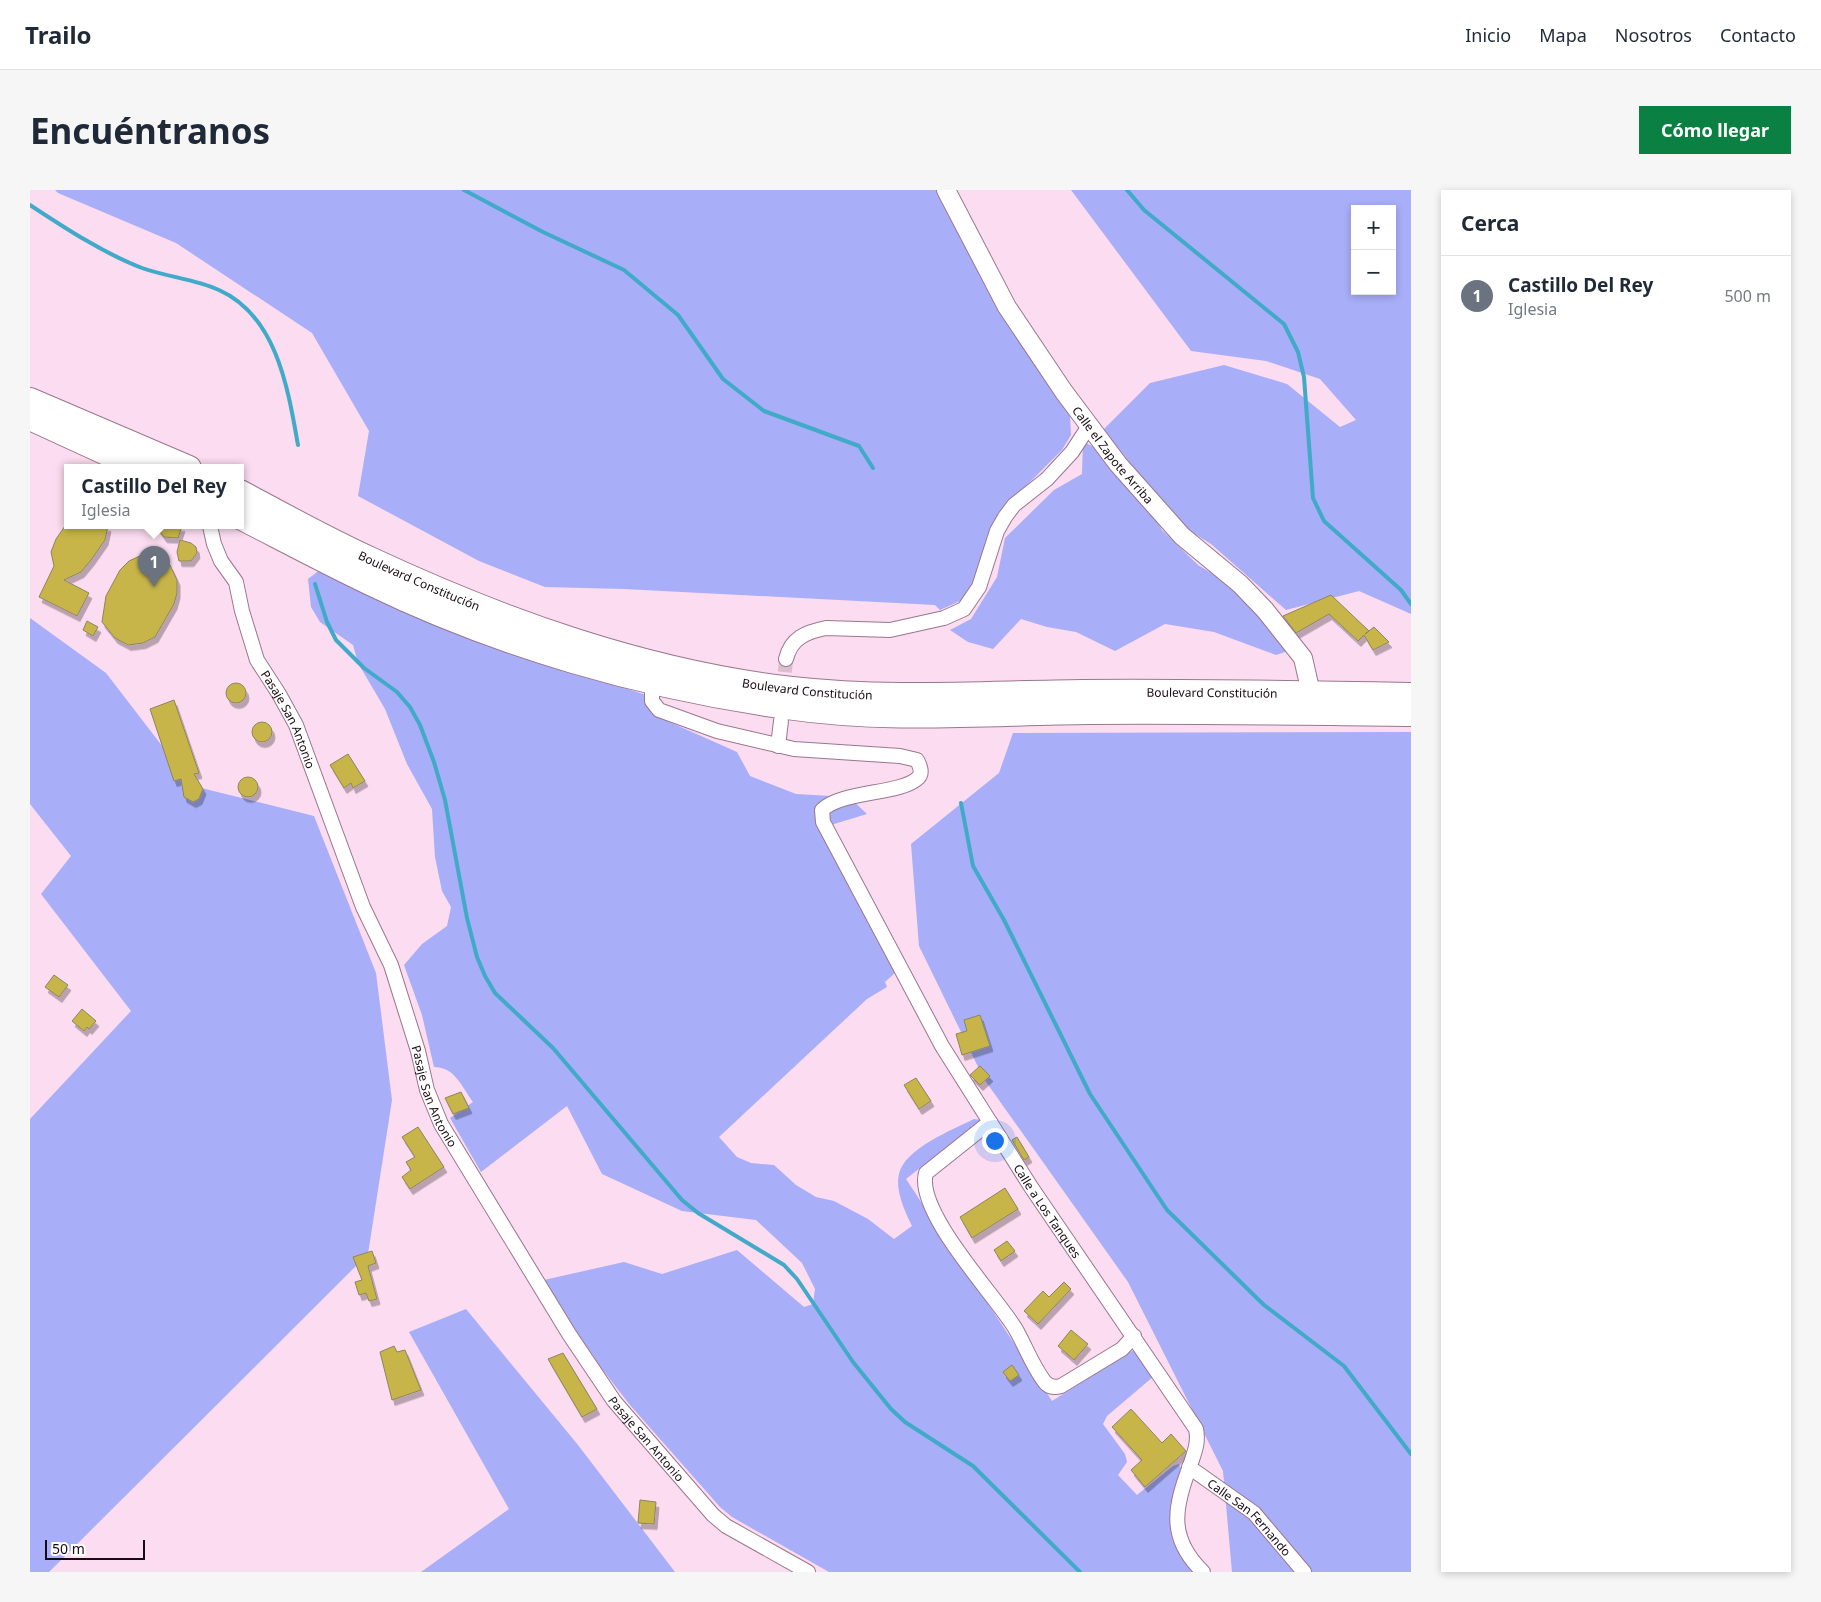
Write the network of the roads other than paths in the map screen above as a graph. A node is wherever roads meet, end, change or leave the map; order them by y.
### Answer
1 (946, 190) edge
2 (30, 400) edge
3 (30, 418) edge
4 (1089, 426) junction
5 (130, 464) edge
6 (180, 464) edge
7 (244, 494) edge
8 (244, 518) edge
9 (211, 529) edge
10 (786, 660) tunnel mouth
11 (652, 682) junction
12 (1311, 693) junction
13 (1411, 695) edge
14 (1411, 714) edge
15 (780, 721) dead end
16 (778, 746) junction
17 (990, 1122) junction
18 (1134, 1336) junction
19 (1189, 1467) junction
20 (808, 1572) edge
21 (1203, 1572) edge
22 (1304, 1572) edge

1 - 4 street, Calle el Zapote Arriba
2 - 6 highway
3 - 5 highway
4 - 10 street
4 - 12 street, Calle el Zapote Arriba
7 - 12 highway, Boulevard Constitución
8 - 11 highway, Boulevard Constitución
9 - 20 street, Pasaje San Antonio
11 - 14 highway, Boulevard Constitución
11 - 16 street
12 - 13 highway, Boulevard Constitución
15 - 16 street
16 - 17 street, Calle a Los Tanques
17 - 18 street, Calle a Los Tanques
17 - 18 street
18 - 19 street, Calle a Los Tanques
19 - 21 street, Calle a Los Tanques
19 - 22 street, Calle San Fernando

